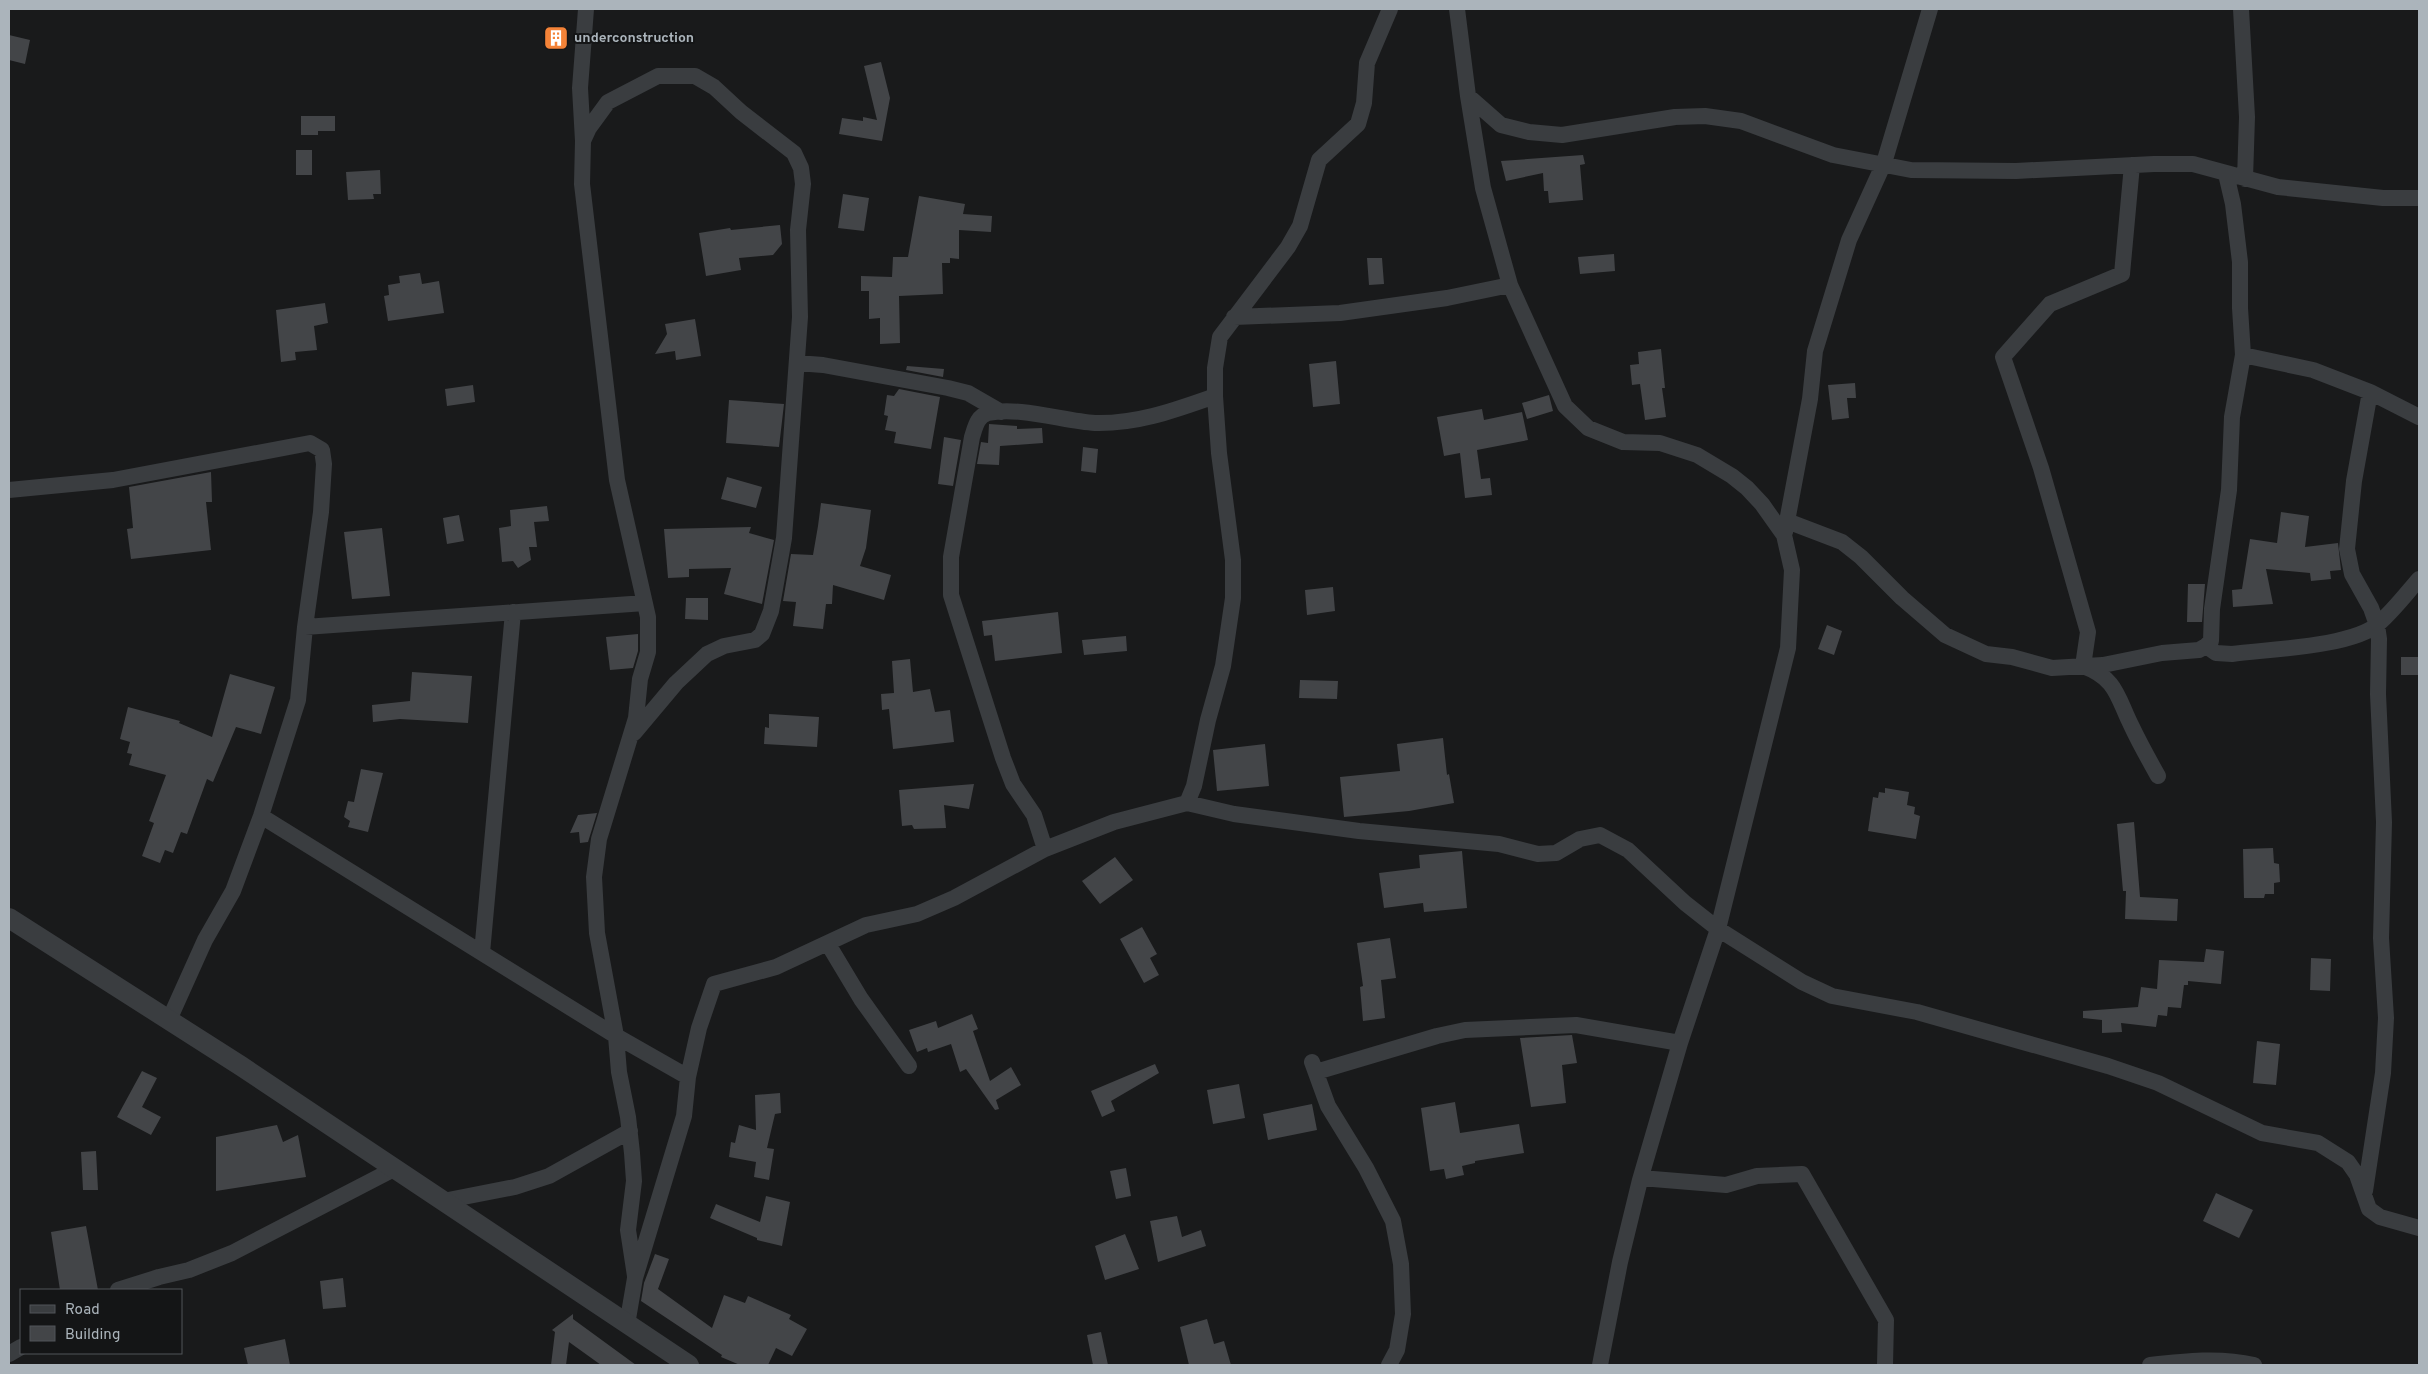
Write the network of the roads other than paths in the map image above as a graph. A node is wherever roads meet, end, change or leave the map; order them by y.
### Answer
1 (586, 9) edge
2 (1390, 9) edge
3 (1457, 9) edge
4 (1930, 9) edge
5 (2241, 9) edge
6 (1468, 96) junction
7 (583, 141) junction
8 (1884, 164) junction
9 (2132, 165) junction
10 (2226, 174) junction
11 (2245, 179) junction
12 (2419, 198) edge
13 (1510, 285) junction
14 (1234, 317) junction
15 (2243, 355) junction
16 (797, 363) junction
17 (2370, 392) junction
18 (1215, 396) junction
19 (1001, 412) junction
20 (2419, 417) edge
21 (9, 490) edge
22 (1785, 528) junction
23 (2419, 579) edge
24 (645, 603) junction
25 (513, 612) junction
26 (2377, 625) junction
27 (305, 627) junction
28 (2206, 646) junction
29 (2083, 666) junction
30 (630, 738) junction
31 (2158, 776) dead end
32 (1187, 804) junction
33 (261, 816) junction
34 (1045, 849) junction
35 (9, 918) edge
36 (1718, 929) junction
37 (828, 944) junction
38 (482, 953) junction
39 (169, 1020) junction
40 (616, 1036) junction
41 (1680, 1043) junction
42 (909, 1066) dead end
43 (688, 1077) junction
44 (630, 1131) junction
45 (394, 1169) junction
46 (1641, 1178) junction
47 (2364, 1195) junction
48 (443, 1201) junction
49 (2419, 1228) edge
50 (635, 1278) junction
51 (121, 1289) edge
52 (627, 1325) junction
53 (20, 1348) edge
54 (9, 1354) edge
55 (689, 1365) edge
56 (1389, 1365) edge
57 (1600, 1365) edge
58 (1885, 1365) edge
59 (2150, 1365) edge
60 (2254, 1365) edge

1 - 7 street
2 - 14 street
3 - 6 street
4 - 8 street
5 - 11 street
6 - 8 street
6 - 13 street
7 - 16 street
7 - 24 street
8 - 9 street
8 - 22 street
9 - 10 street
9 - 29 street
10 - 11 street
10 - 15 street
11 - 12 street
13 - 14 street
13 - 22 street
14 - 18 street
15 - 17 street
15 - 28 street
16 - 19 street
16 - 30 street
17 - 20 street
17 - 26 street
18 - 19 street
18 - 32 street
19 - 34 street
21 - 27 street
22 - 29 street
22 - 36 street
23 - 26 street
24 - 25 street
24 - 30 street
25 - 27 street
25 - 38 street
26 - 28 street
26 - 47 street
27 - 33 street
28 - 29 street
29 - 31 street
30 - 40 street
32 - 34 street
32 - 36 street
33 - 38 street
33 - 39 street
34 - 37 street
35 - 39 street
36 - 41 street
36 - 47 street
37 - 42 street
37 - 43 street
38 - 40 street
39 - 45 street
40 - 43 street
40 - 44 street
41 - 46 street
41 - 56 street
43 - 50 street
44 - 48 street
44 - 50 street
45 - 48 street
45 - 51 street
46 - 57 street
46 - 58 street
47 - 49 street
48 - 52 street
50 - 52 street
52 - 55 street
53 - 54 street
59 - 60 street

